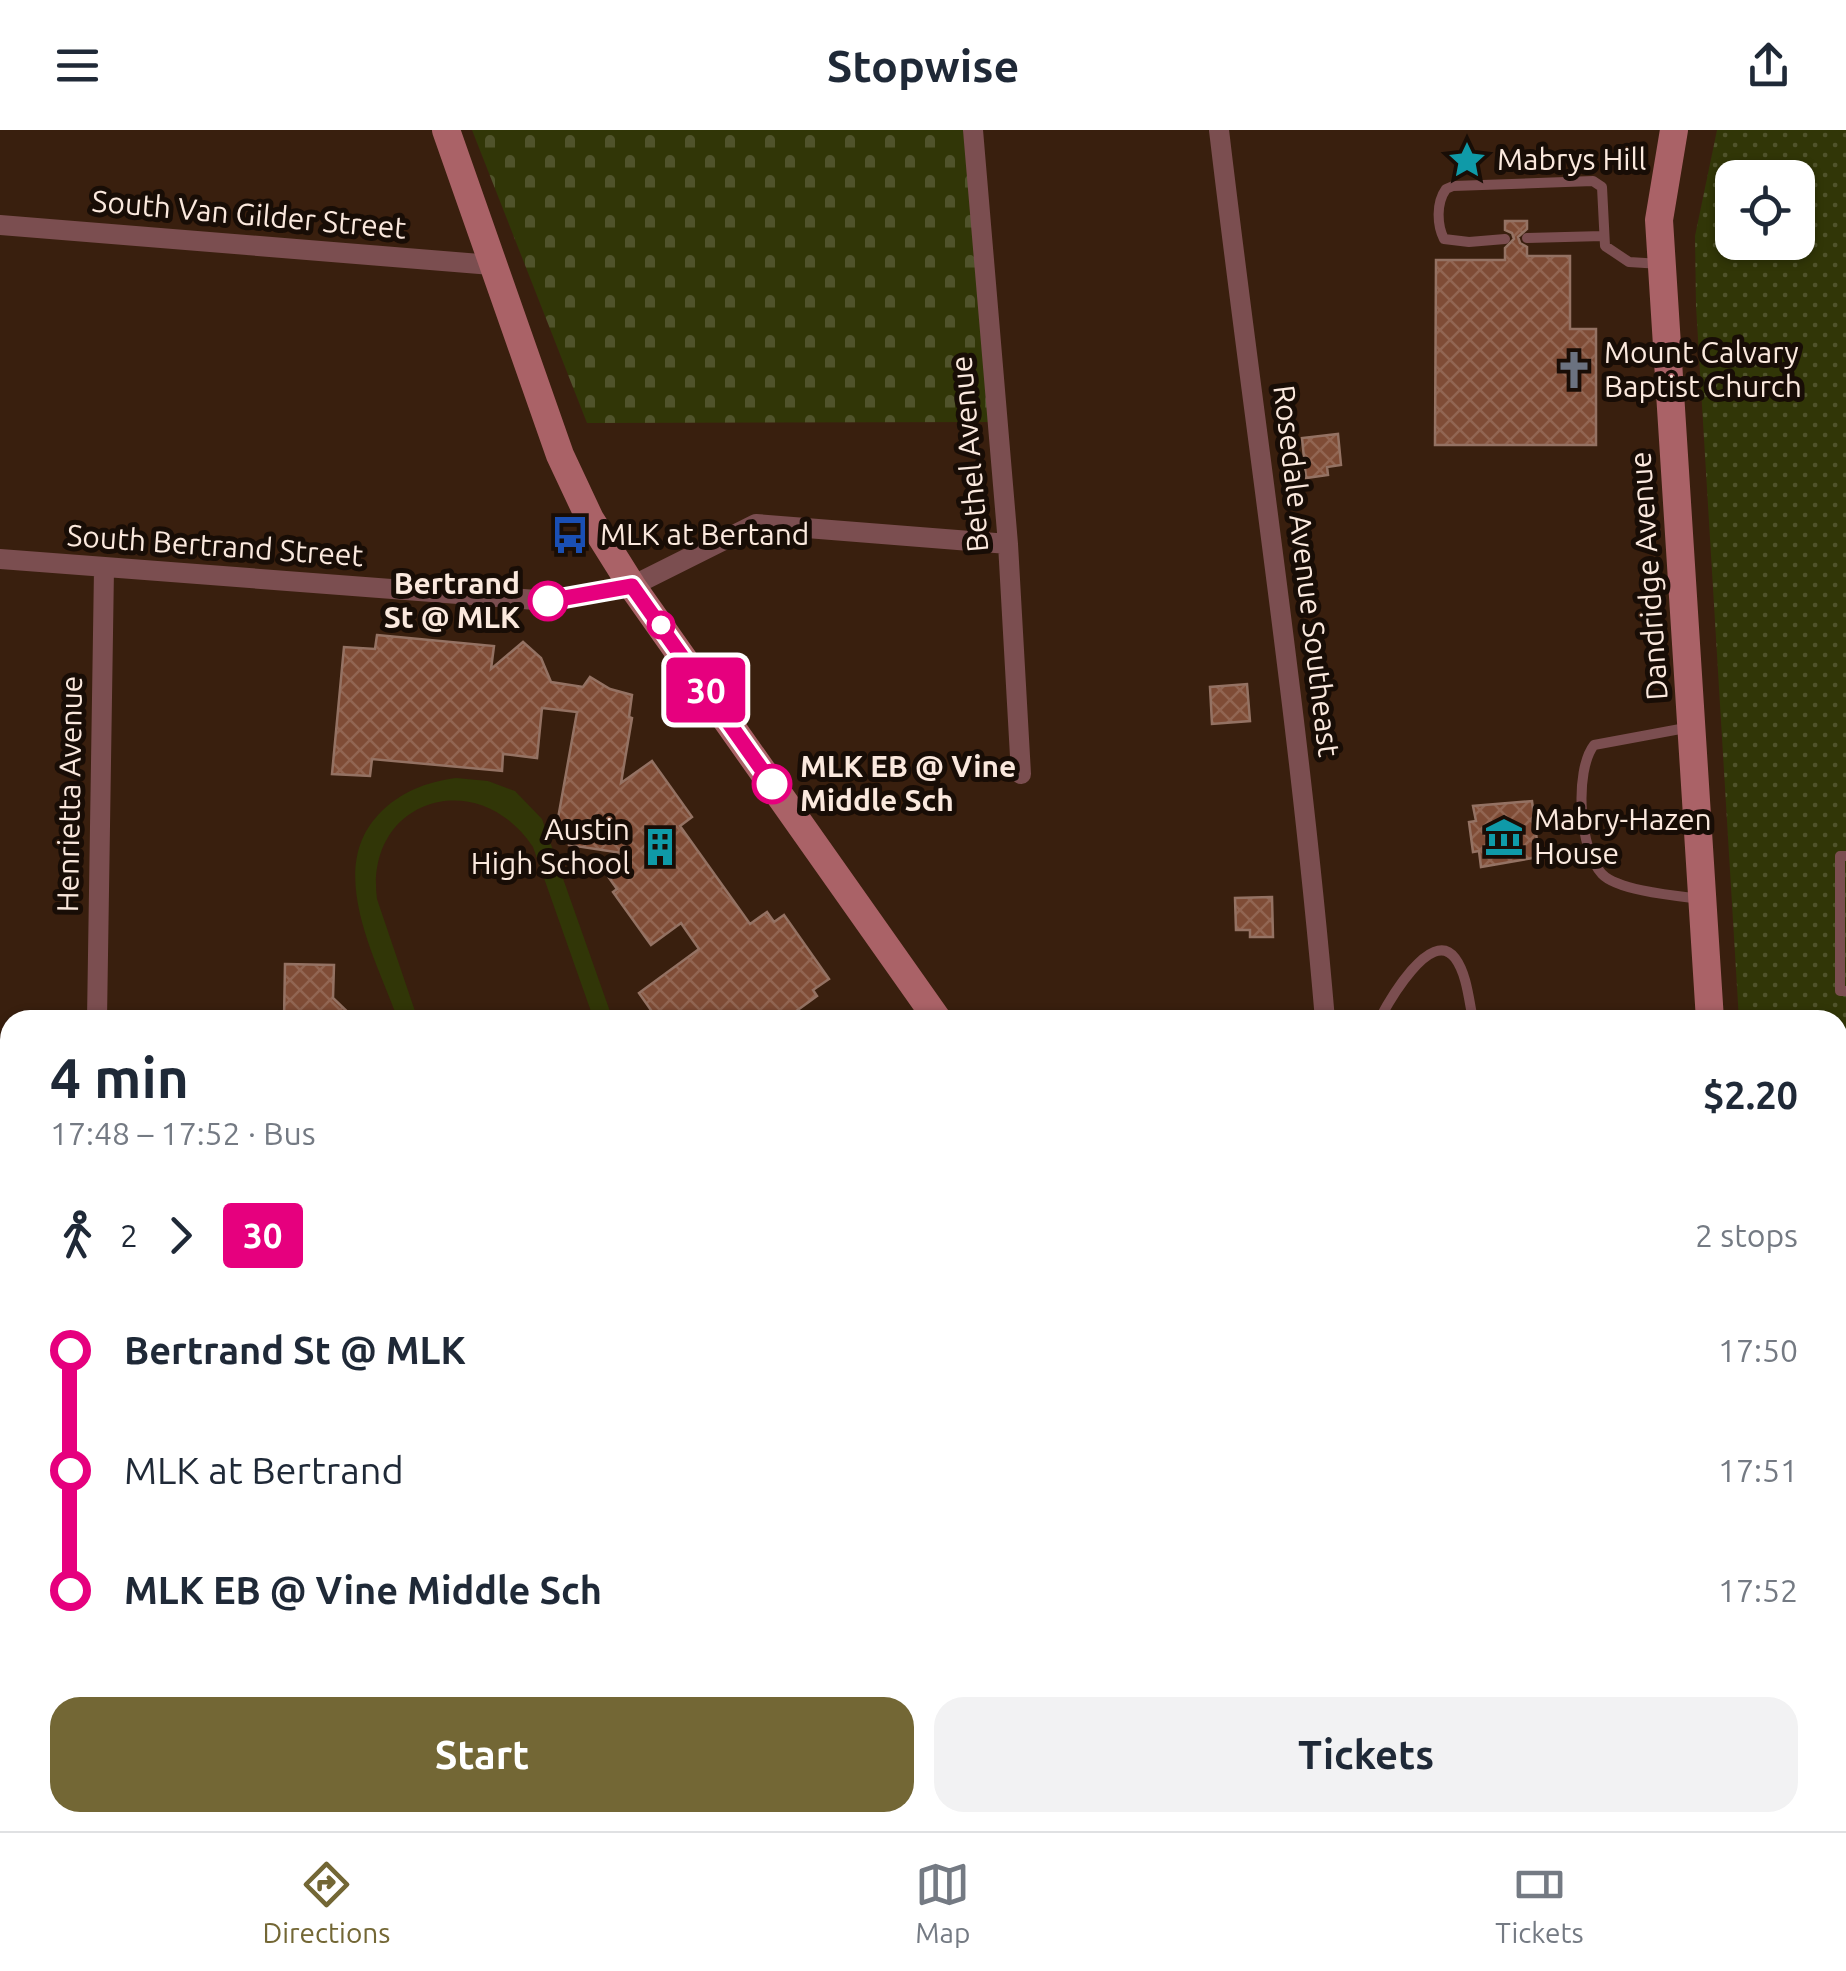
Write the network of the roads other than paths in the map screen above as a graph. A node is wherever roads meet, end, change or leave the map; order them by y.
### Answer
1 (446, 130) edge
2 (973, 130) edge
3 (1219, 130) edge
4 (1674, 130) edge
5 (0, 224) edge
6 (1603, 236) junction
7 (1527, 238) dead end
8 (1505, 240) dead end
9 (1662, 264) junction
10 (492, 265) junction
11 (1008, 544) junction
12 (0, 559) edge
13 (104, 570) junction
14 (632, 586) junction
15 (1692, 727) junction
16 (1021, 774) dead end
17 (1846, 856) edge
18 (1702, 900) junction
19 (1846, 992) edge
20 (98, 1010) edge
21 (931, 1010) edge
22 (1324, 1010) edge
23 (1384, 1010) edge
24 (1470, 1010) edge
25 (1709, 1010) edge

1 - 10 main road
2 - 11 street, Bethel Avenue
3 - 22 street, Rosedale Avenue Southeast
4 - 9 main road, Dandridge Avenue
5 - 10 street, South Van Gilder Street
6 - 7 lane
6 - 8 lane
6 - 9 lane
9 - 15 main road, Dandridge Avenue
10 - 14 main road
11 - 14 street, South Bertrand Street
11 - 16 street, Bethel Avenue
12 - 13 street, South Bertrand Street
13 - 14 street, South Bertrand Street
13 - 20 street, Henrietta Avenue
14 - 21 main road
15 - 18 main road, Dandridge Avenue
15 - 18 lane
17 - 19 lane
18 - 25 main road, Dandridge Avenue
23 - 24 lane

